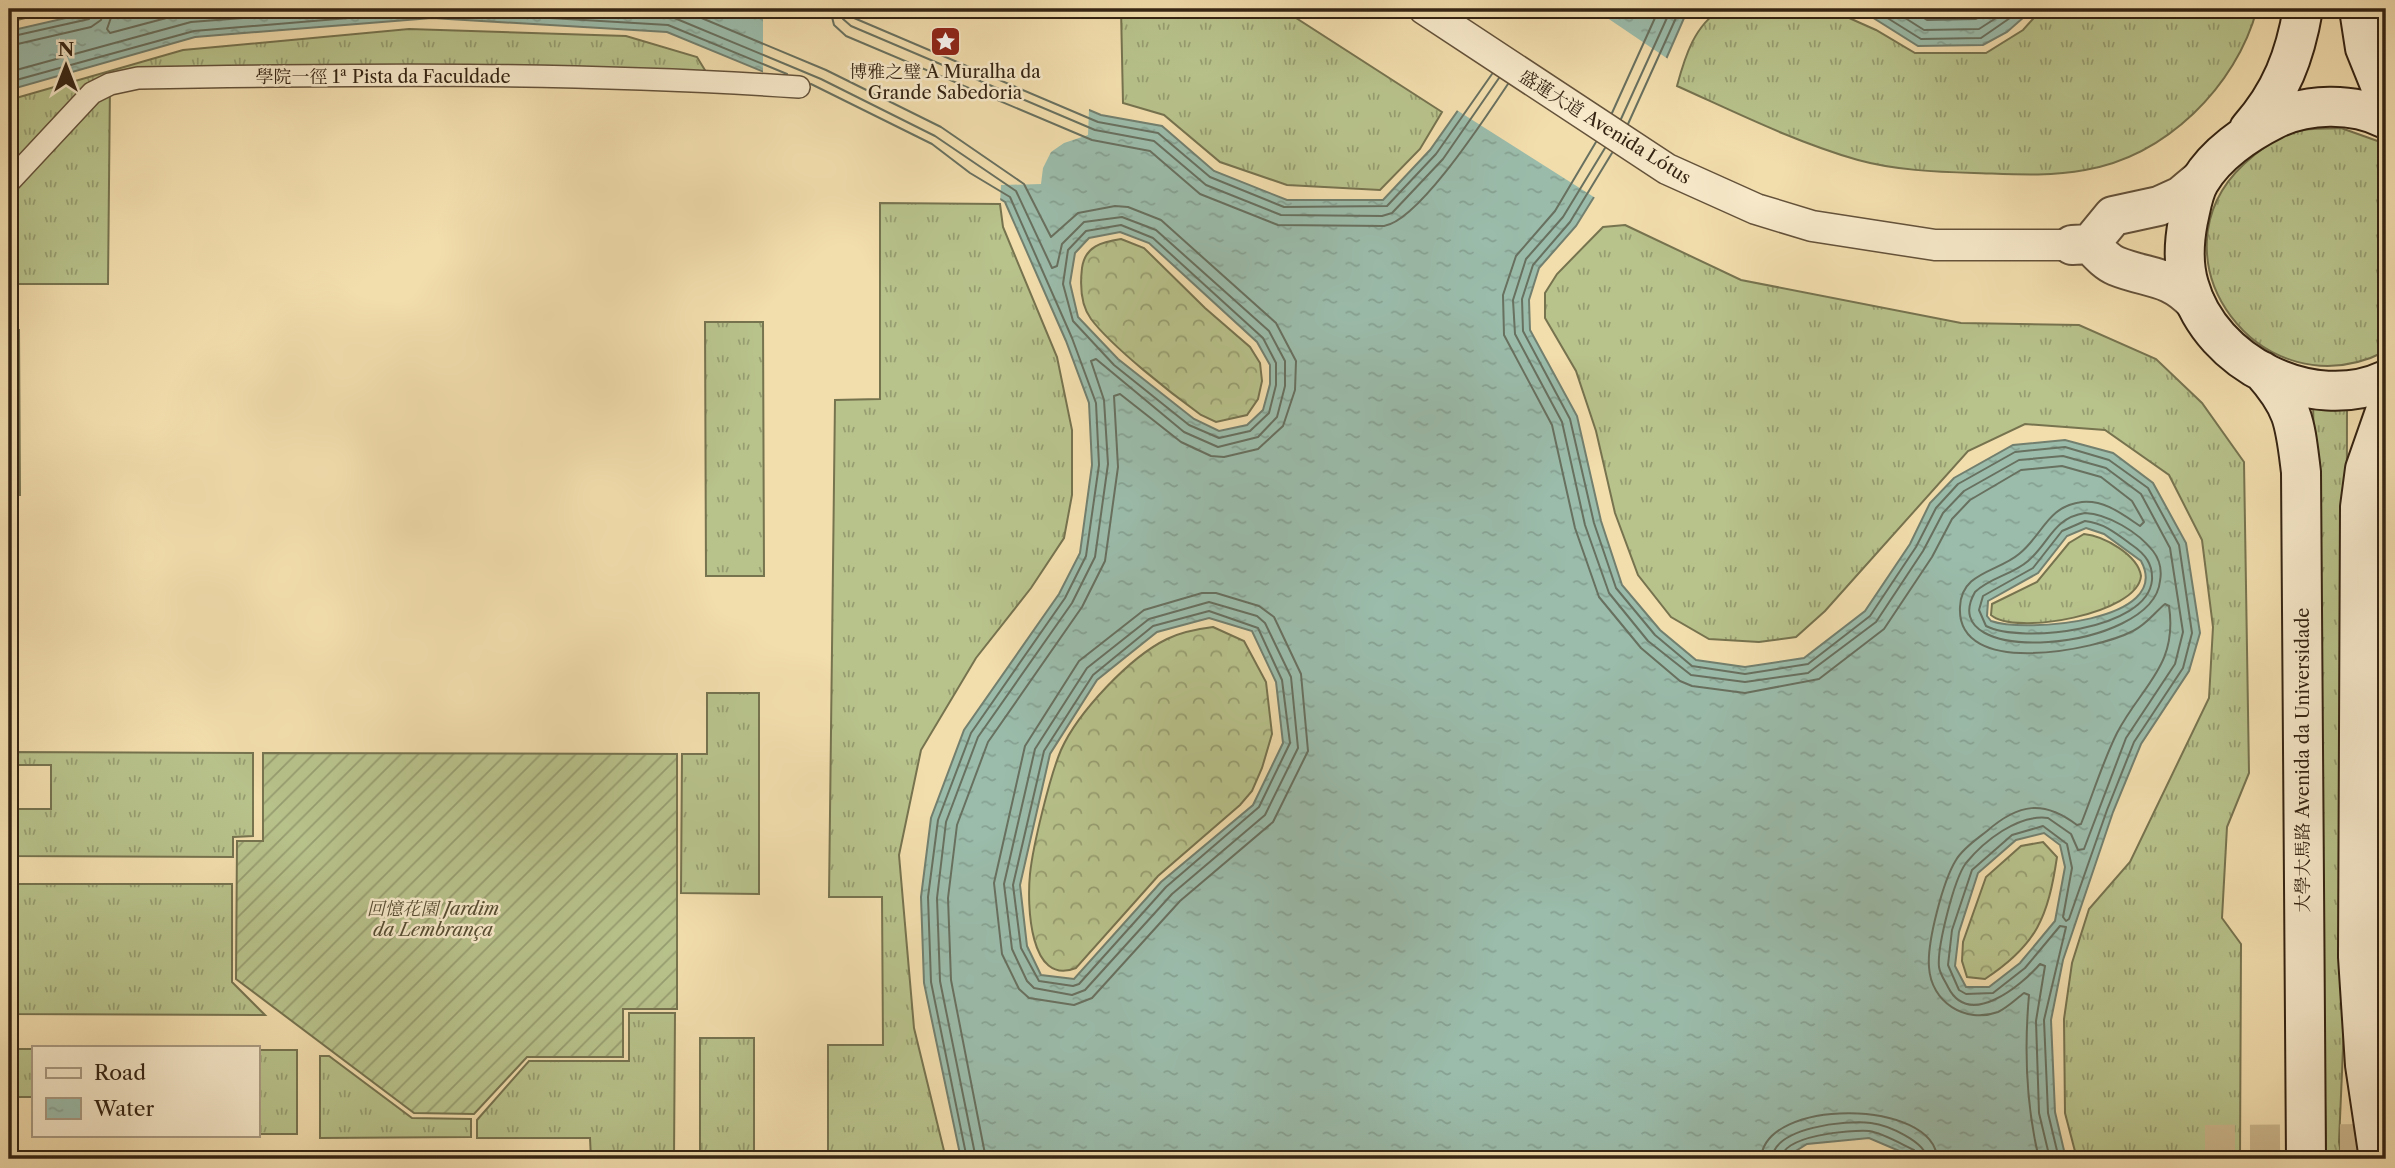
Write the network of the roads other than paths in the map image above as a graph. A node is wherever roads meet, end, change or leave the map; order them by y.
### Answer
1 (1424, 9) edge
2 (2302, 9) edge
3 (2359, 9) edge
4 (799, 87) dead end
5 (2386, 100) edge
6 (2386, 119) edge
7 (2246, 134) junction
8 (2200, 180) junction
9 (9, 182) edge
10 (2081, 244) junction
11 (2195, 302) junction
12 (2262, 371) junction
13 (2386, 380) edge
14 (2386, 409) edge
15 (2306, 1159) edge
16 (2379, 1159) edge

1 - 10 street, 盛蓮大道 Avenida Lótus
2 - 7 main road
3 - 5 main road
4 - 9 lane, 學院一徑 1ª Pista da Faculdade
6 - 7 main road
7 - 8 main road
8 - 10 main road
8 - 11 main road
10 - 11 main road
11 - 12 main road
12 - 13 main road
12 - 15 main road, 大學大馬路 Avenida da Universidade
14 - 16 main road

